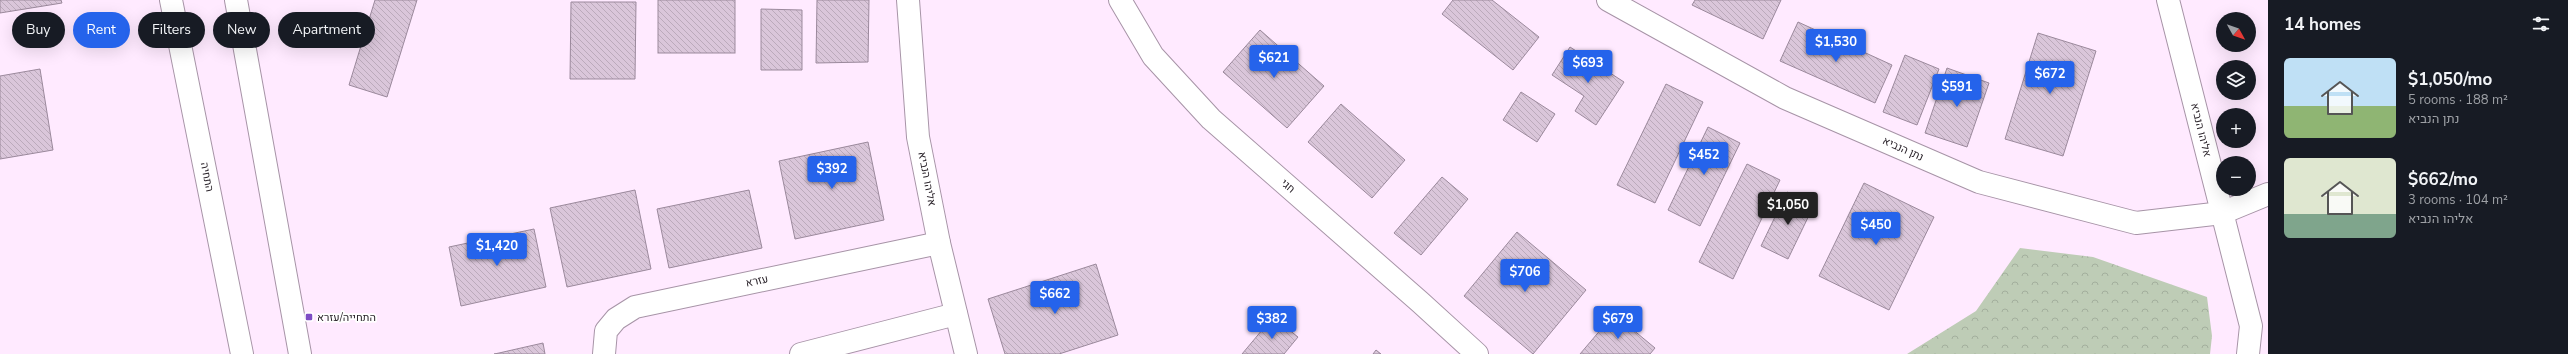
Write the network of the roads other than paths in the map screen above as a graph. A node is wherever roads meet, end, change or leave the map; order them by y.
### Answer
1 (171, 0) edge
2 (236, 0) edge
3 (908, 0) edge
4 (1120, 0) edge
5 (1608, 0) edge
6 (2168, 0) edge
7 (2268, 194) edge
8 (2222, 213) junction
9 (939, 243) junction
10 (956, 314) junction
11 (242, 354) edge
12 (300, 354) edge
13 (604, 354) edge
14 (801, 354) edge
15 (966, 354) edge
16 (1476, 354) edge
17 (2248, 354) edge

1 - 11 street, התחיה
2 - 12 street
3 - 9 street, אליהו הנביא
4 - 16 street, חגי
5 - 8 street, נתן הנביא
6 - 8 street, אליהו הנביא
7 - 8 street, נתן הנביא
8 - 17 street, אליהו הנביא
9 - 10 street, אליהו הנביא
9 - 13 street, עזרא
10 - 14 street
10 - 15 street, אליהו הנביא

